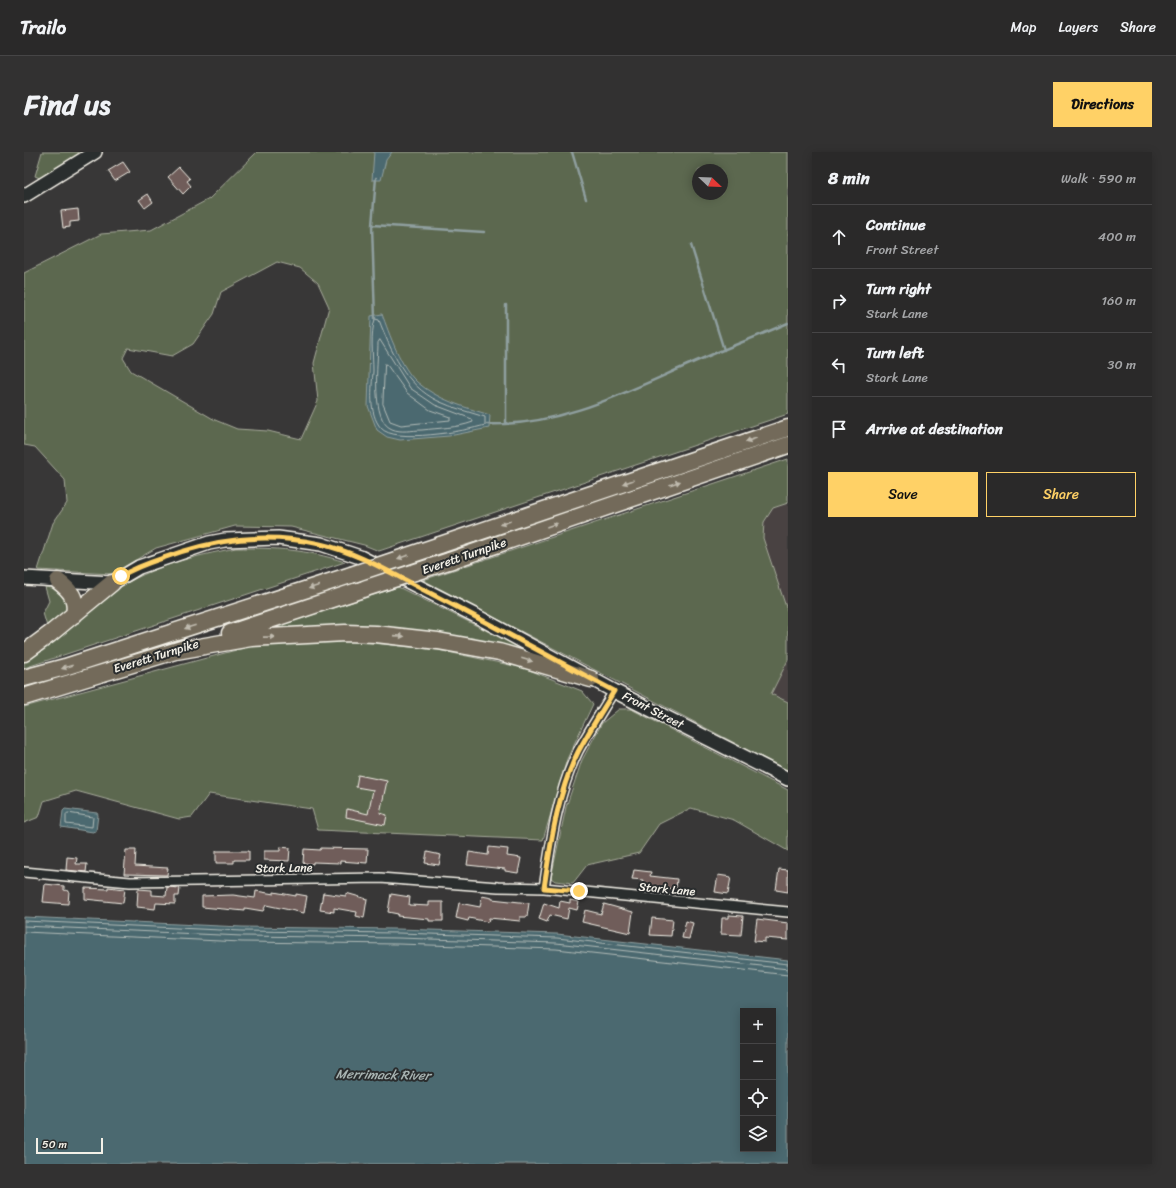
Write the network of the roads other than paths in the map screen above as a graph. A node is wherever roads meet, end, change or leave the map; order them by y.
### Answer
1 (95, 152) edge
2 (24, 196) edge
3 (788, 428) edge
4 (788, 445) edge
5 (24, 578) edge
6 (58, 581) junction
7 (112, 583) junction
8 (74, 615) junction
9 (176, 651) junction
10 (24, 653) edge
11 (24, 678) edge
12 (591, 679) junction
13 (614, 691) junction
14 (24, 697) edge
15 (788, 778) edge
16 (24, 872) edge
17 (544, 888) junction
18 (788, 912) edge

1 - 2 main road
3 -> 11 highway, Everett Turnpike, bridge
9 -> 4 highway, Everett Turnpike, bridge
5 - 6 main road
6 - 7 main road
6 - 8 highway
7 - 8 highway
7 - 12 main road, Front Street
8 - 10 highway
9 -> 12 highway
9 - 14 highway, Everett Turnpike
12 - 13 main road, Front Street
13 - 15 main road, Front Street
13 - 17 street
16 - 17 street, Stark Lane
17 - 18 street, Stark Lane

